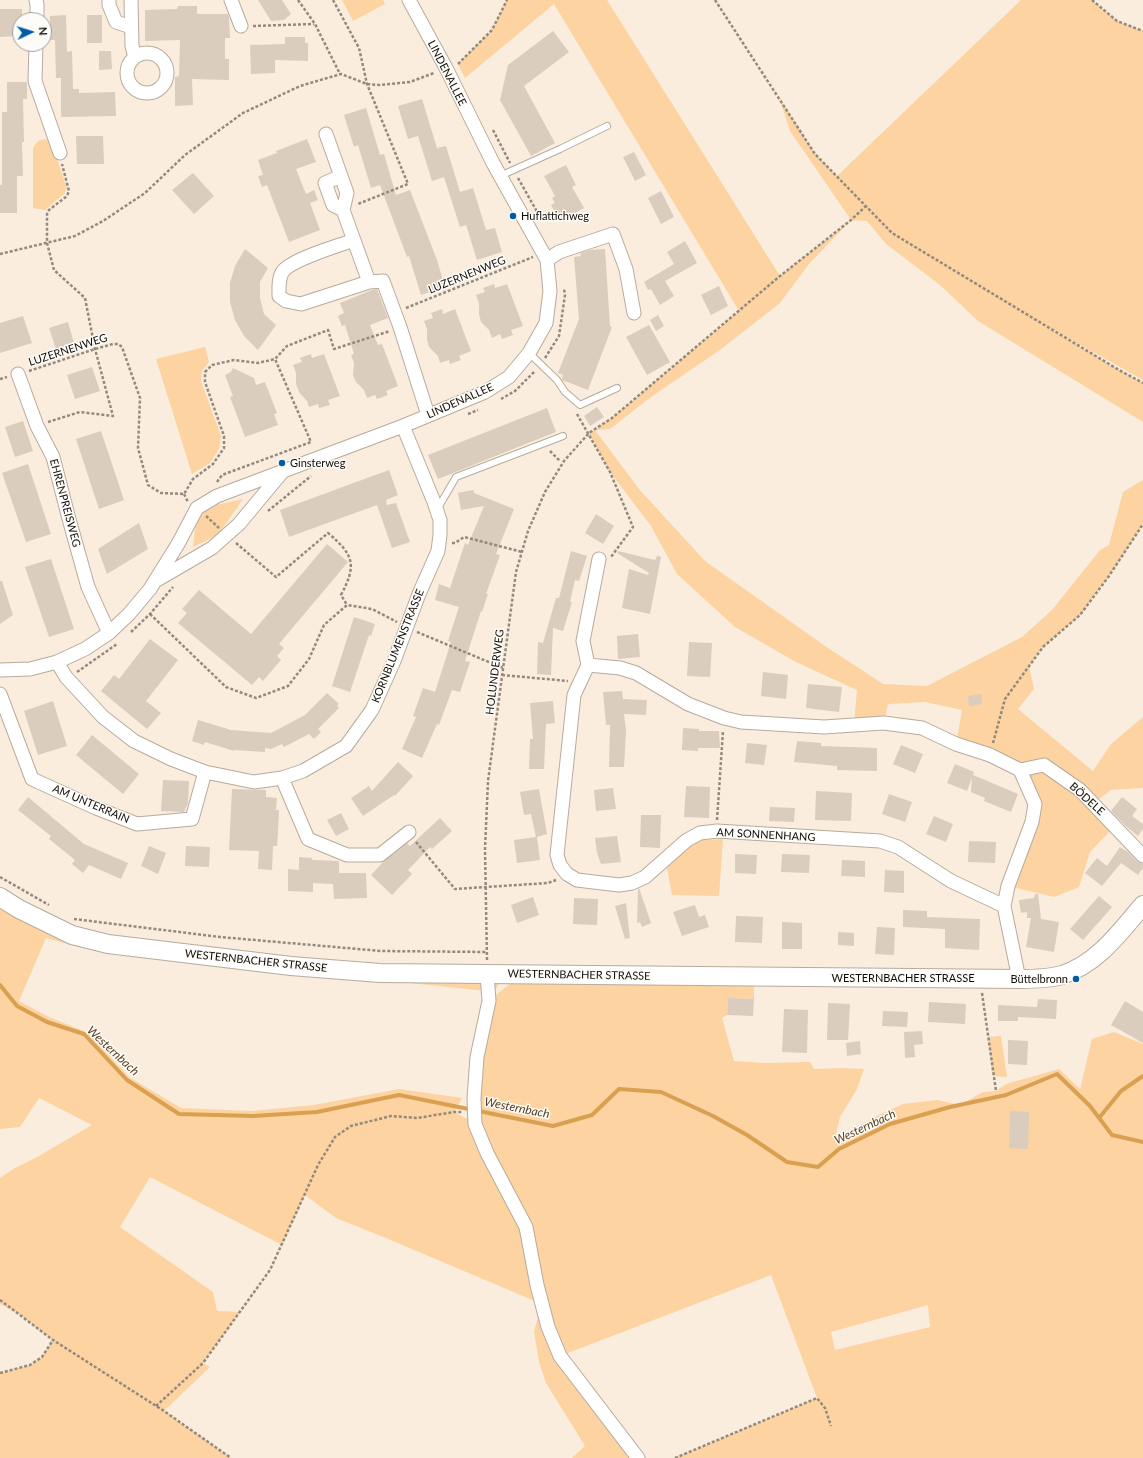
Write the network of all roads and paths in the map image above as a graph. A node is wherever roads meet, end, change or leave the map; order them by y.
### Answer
1 (36, 0) edge
2 (109, 0) edge
3 (131, 0) edge
4 (231, 0) edge
5 (298, 0) edge
6 (333, 0) edge
7 (409, 0) edge
8 (507, 0) edge
9 (715, 0) edge
10 (1092, 0) edge
11 (37, 12) edge
12 (315, 24) junction
13 (241, 26) joint
14 (131, 27) junction
15 (1143, 31) edge
16 (36, 52) edge
17 (135, 58) dead end
18 (452, 66) junction
19 (460, 69) dead end
20 (340, 74) junction
21 (367, 84) junction
22 (607, 126) dead end
23 (491, 127) dead end
24 (326, 134) dead end
25 (60, 153) joint
26 (514, 170) junction
27 (500, 176) junction
28 (866, 206) junction
29 (343, 210) junction
30 (540, 218) dead end
31 (354, 240) junction
32 (47, 243) junction
33 (0, 254) edge
34 (547, 260) junction
35 (369, 282) junction
36 (564, 288) dead end
37 (394, 312) junction
38 (634, 313) dead end
39 (400, 327) junction
40 (95, 349) junction
41 (529, 353) junction
42 (275, 359) junction
43 (541, 364) junction
44 (18, 374) junction
45 (0, 379) edge
46 (1143, 383) edge
47 (617, 388) dead end
48 (494, 402) dead end
49 (480, 409) dead end
50 (428, 415) junction
51 (466, 415) dead end
52 (36, 426) junction
53 (403, 426) junction
54 (589, 433) junction
55 (562, 436) dead end
56 (542, 444) junction
57 (560, 461) dead end
58 (284, 470) junction
59 (316, 473) dead end
60 (214, 486) dead end
61 (197, 508) junction
62 (437, 510) junction
63 (263, 516) dead end
64 (1143, 524) edge
65 (241, 537) dead end
66 (231, 542) junction
67 (439, 543) junction
68 (522, 552) junction
69 (599, 559) joint
70 (156, 580) junction
71 (177, 585) dead end
72 (346, 605) junction
73 (150, 614) junction
74 (407, 628) junction
75 (109, 633) junction
76 (129, 633) dead end
77 (119, 643) dead end
78 (57, 662) junction
79 (588, 665) junction
80 (504, 668) junction
81 (0, 670) edge
82 (502, 675) junction
83 (66, 677) junction
84 (580, 682) junction
85 (0, 694) edge
86 (724, 718) junction
87 (990, 755) junction
88 (1020, 770) junction
89 (205, 772) junction
90 (282, 778) junction
91 (717, 831) junction
92 (408, 832) joint
93 (1143, 856) edge
94 (567, 874) junction
95 (0, 876) edge
96 (485, 888) junction
97 (0, 897) edge
98 (1143, 905) edge
99 (1004, 906) junction
100 (52, 907) dead end
101 (71, 918) dead end
102 (487, 974) junction
103 (982, 979) junction
104 (1019, 979) junction
105 (996, 1091) dead end
106 (475, 1124) junction
107 (0, 1300) edge
108 (53, 1340) junction
109 (0, 1373) edge
110 (156, 1406) junction
111 (831, 1426) dead end
112 (231, 1458) edge
113 (638, 1458) edge
114 (675, 1458) edge

1 - 11 street
2 - 14 street
3 - 14 street
4 - 13 street
5 - 12 path
6 - 21 path
7 - 18 street, LINDENALLEE
8 - 18 path
9 - 28 path
10 - 15 path
12 - 13 path
12 - 20 path
14 - 17 street
16 - 25 street
18 - 19 path
18 - 21 path
18 - 27 street, LINDENALLEE
20 - 21 path
20 - 32 path
21 - 29 path
22 - 26 lane
23 - 26 path
24 - 29 street
25 - 32 path
26 - 27 lane
26 - 30 path
27 - 34 street, LINDENALLEE
28 - 46 path
28 - 54 path, HOLUNDERWEG
29 - 31 street
31 - 35 street
31 - 35 street
32 - 33 path
32 - 40 path
34 - 37 path, LUZERNENWEG
34 - 38 street
34 - 41 street, LINDENALLEE
35 - 37 street
36 - 43 path
37 - 39 street
39 - 42 path
39 - 50 street
40 - 42 path, LUZERNENWEG
40 - 44 path, LUZERNENWEG
40 - 52 path
41 - 43 lane
41 - 50 street, LINDENALLEE
42 - 60 path
43 - 47 lane
43 - 48 path
44 - 45 path, LUZERNENWEG
44 - 52 street, EHRENPREISWEG
49 - 51 path
50 - 53 street, LINDENALLEE
52 - 75 street, EHRENPREISWEG
53 - 58 street, LINDENALLEE
53 - 62 street, KORNBLUMENSTRASSE
54 - 68 path, HOLUNDERWEG
54 - 69 path
55 - 56 lane
56 - 57 path
56 - 62 lane
58 - 61 street, LINDENALLEE
58 - 66 street, LINDENALLEE
59 - 63 path
61 - 66 path
61 - 70 street, LINDENALLEE
62 - 67 street, KORNBLUMENSTRASSE
64 - 87 path
65 - 66 path
66 - 70 street, LINDENALLEE
66 - 72 path
67 - 68 path
67 - 74 street, KORNBLUMENSTRASSE
68 - 80 path, HOLUNDERWEG
69 - 79 street
70 - 75 street, LINDENALLEE
71 - 73 path
72 - 73 path
72 - 74 path
73 - 76 path
74 - 80 path
74 - 90 street, KORNBLUMENSTRASSE
75 - 78 street, LINDENALLEE
77 - 83 path
78 - 81 street, LINDENALLEE
78 - 83 street, KORNBLUMENSTRASSE
79 - 84 street
79 - 86 street
80 - 82 path, HOLUNDERWEG
82 - 84 path
82 - 96 path, HOLUNDERWEG
83 - 89 street, KORNBLUMENSTRASSE
84 - 94 street
85 - 89 street, AM UNTERRAIN
86 - 87 street
86 - 91 path
87 - 88 street
88 - 93 street, BÖDELE
88 - 99 street
89 - 90 street, KORNBLUMENSTRASSE
90 - 92 street
91 - 94 street, AM SONNENHANG
91 - 99 street, AM SONNENHANG
92 - 96 path
94 - 96 path
95 - 100 path
96 - 101 path, HOLUNDERWEG
97 - 102 street, WESTERNBACHER STRASSE
98 - 104 street, WESTERNBACHER STRASSE
99 - 104 street
102 - 103 street, WESTERNBACHER STRASSE
102 - 106 street
103 - 104 street, WESTERNBACHER STRASSE
103 - 105 path
106 - 110 path
106 - 113 street
107 - 108 path
108 - 109 path
108 - 110 path
110 - 112 path
111 - 114 path

